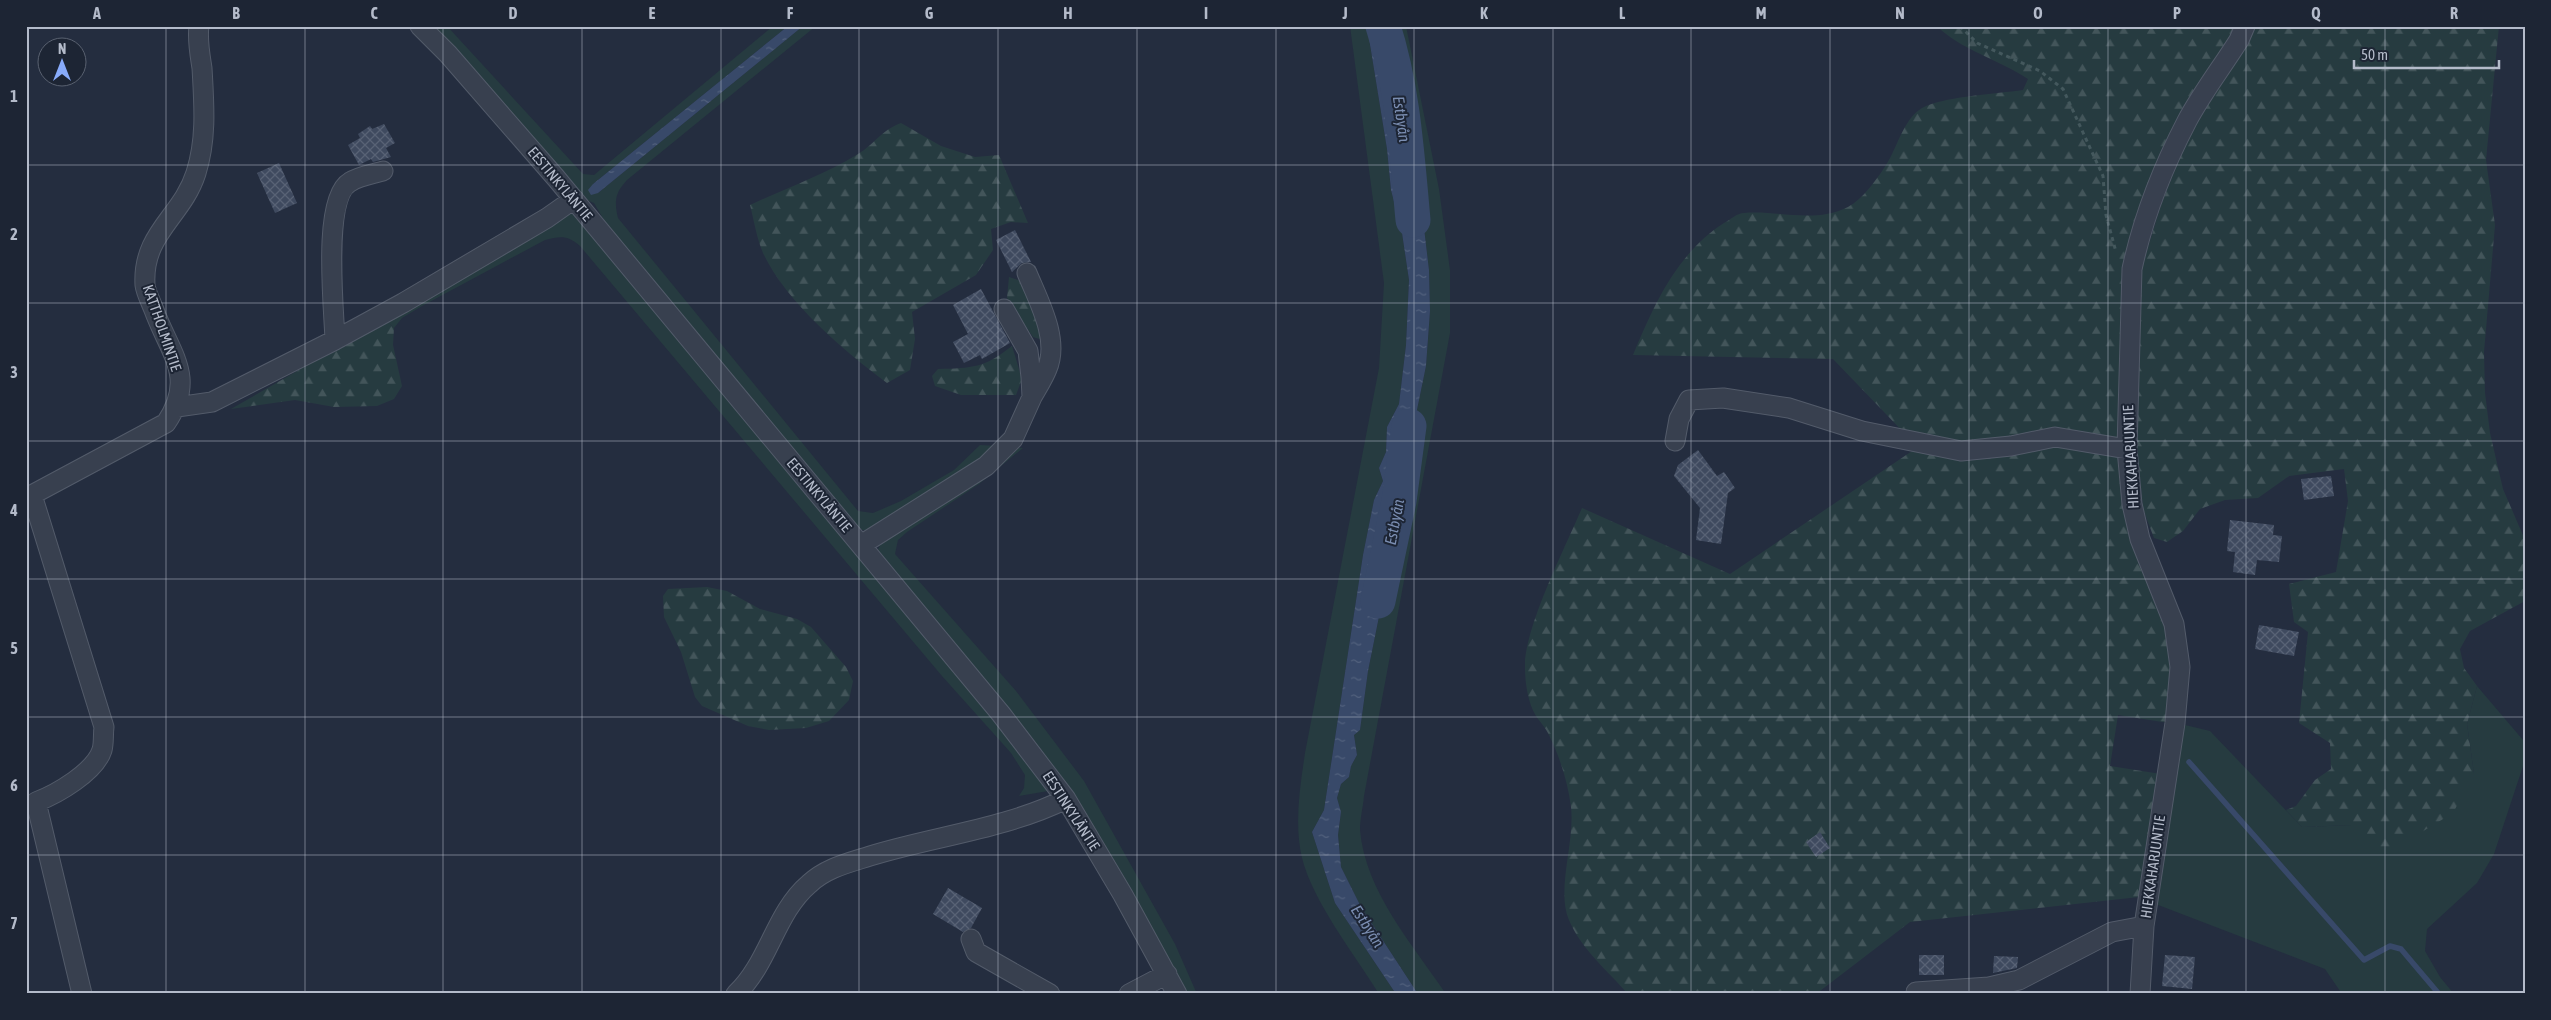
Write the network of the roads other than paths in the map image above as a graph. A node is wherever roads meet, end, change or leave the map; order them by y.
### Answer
1 (199, 26) edge
2 (420, 26) edge
3 (2245, 26) edge
4 (383, 171) dead end
5 (574, 199) junction
6 (1027, 273) dead end
7 (1004, 309) dead end
8 (335, 340) junction
9 (1032, 397) junction
10 (176, 408) junction
11 (1675, 441) dead end
12 (2128, 449) junction
13 (29, 497) edge
14 (861, 545) junction
15 (1066, 799) junction
16 (31, 803) edge
17 (2144, 926) junction
18 (971, 939) dead end
19 (1167, 974) junction
20 (1916, 992) edge
21 (82, 994) edge
22 (736, 994) edge
23 (1050, 994) edge
24 (1128, 994) edge
25 (1177, 994) edge
26 (2140, 994) edge

1 - 10 street, KATTHOLMINTIE
2 - 5 street, EESTINKYLÄNTIE
3 - 12 street, HIEKKAHARJUNTIE
4 - 8 street
5 - 8 street
5 - 14 street, EESTINKYLÄNTIE
6 - 9 street
7 - 9 street
8 - 10 street
9 - 14 street
10 - 13 street, KATTHOLMINTIE
11 - 12 street
12 - 17 street, HIEKKAHARJUNTIE
13 - 16 street
14 - 15 street, EESTINKYLÄNTIE
15 - 19 street, EESTINKYLÄNTIE
15 - 22 street
16 - 21 street
17 - 20 street
17 - 26 street, HIEKKAHARJUNTIE
18 - 23 street
19 - 24 street
19 - 25 street, EESTINKYLÄNTIE

